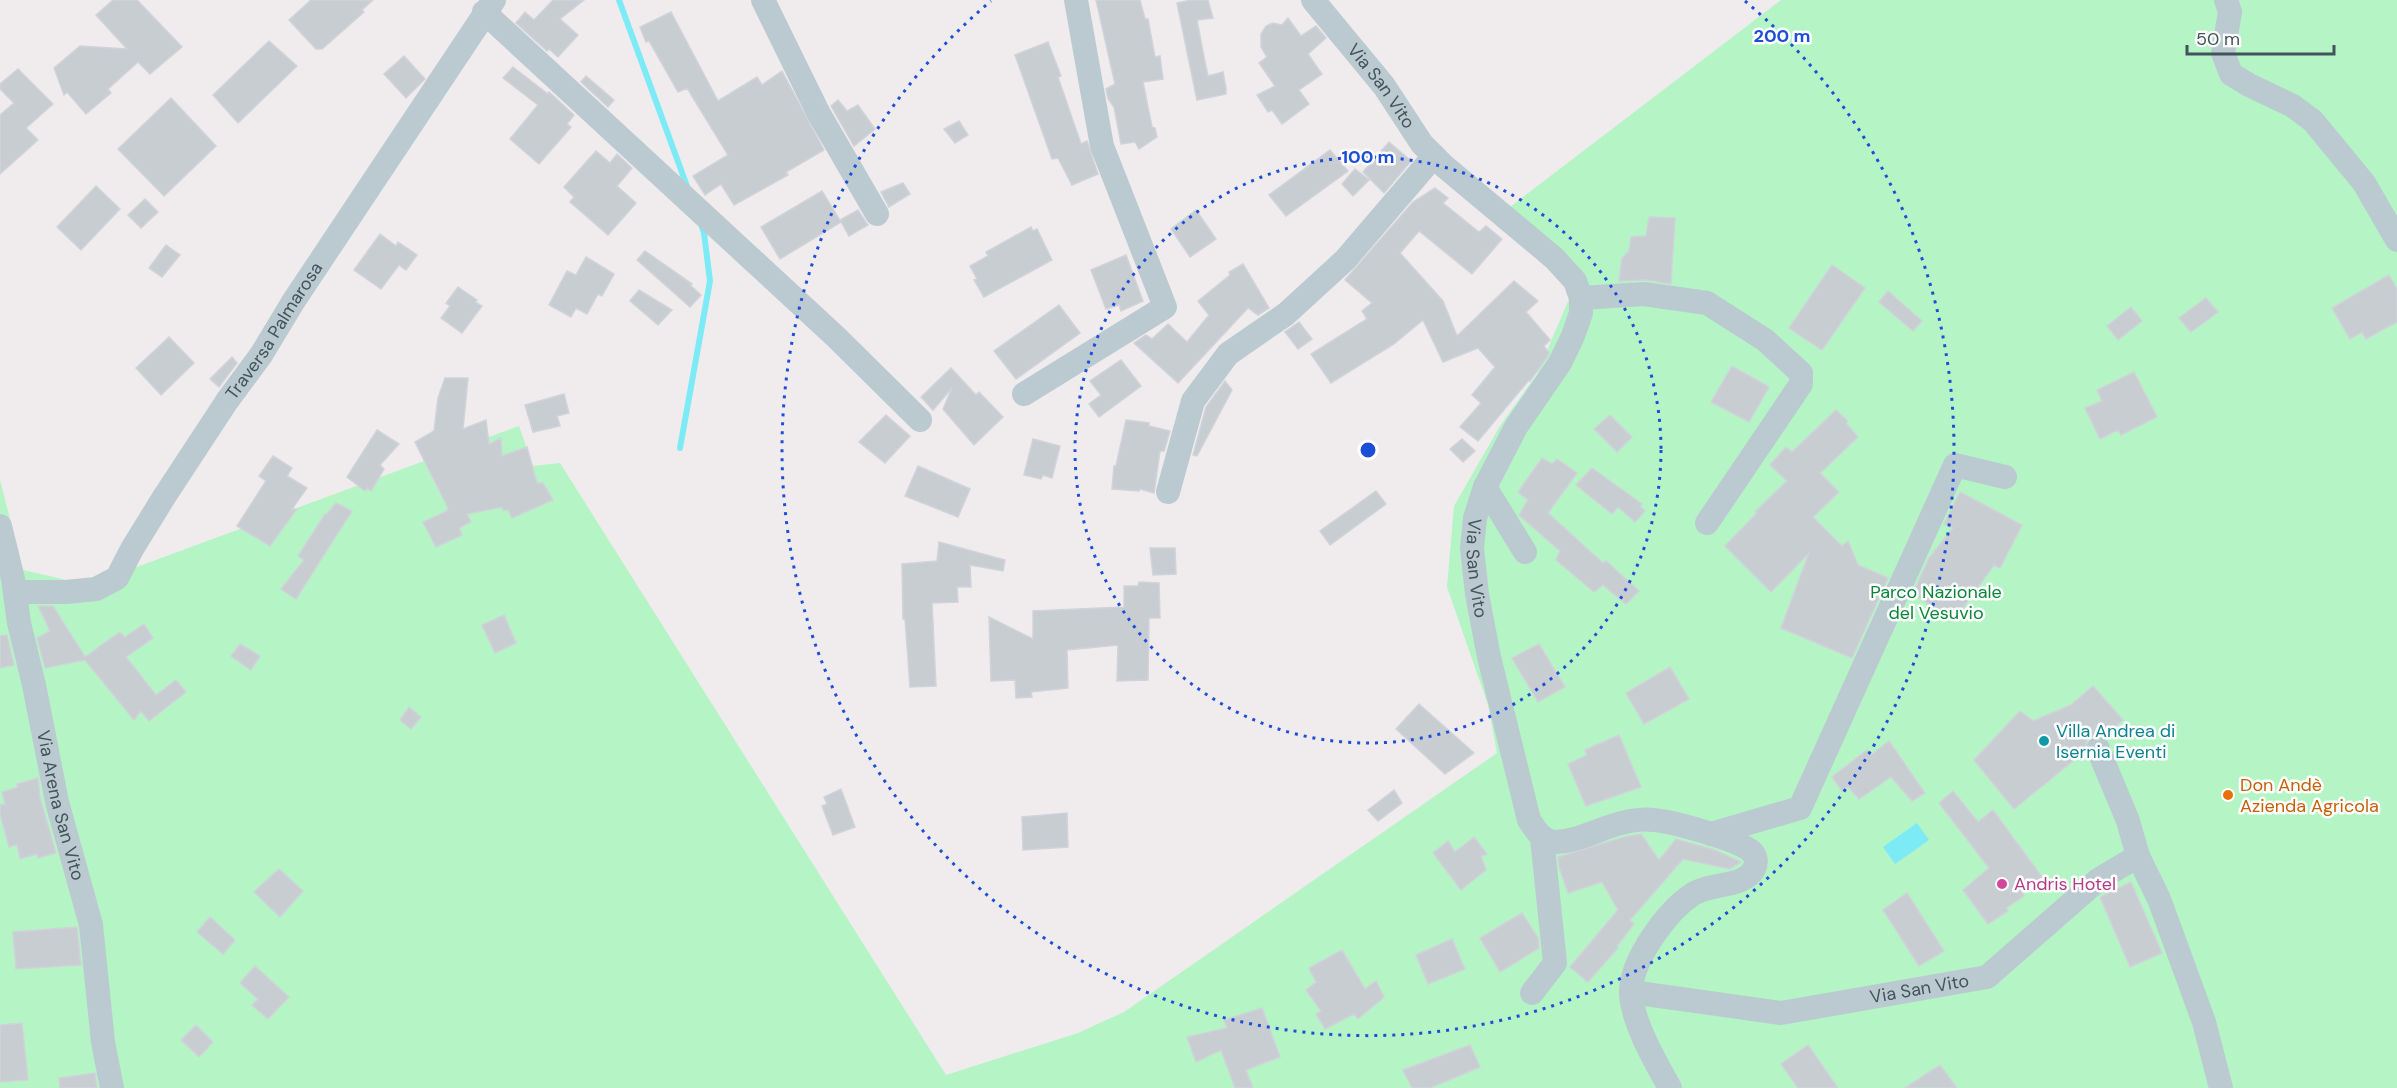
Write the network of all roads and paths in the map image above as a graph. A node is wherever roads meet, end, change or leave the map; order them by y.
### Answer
1 (764, 0) edge
2 (1076, 0) edge
3 (1313, 0) edge
4 (2226, 0) edge
5 (489, 6) edge
6 (1434, 156) junction
7 (877, 214) dead end
8 (2397, 240) edge
9 (1581, 298) junction
10 (1024, 394) dead end
11 (920, 420) dead end
12 (2005, 477) dead end
13 (1485, 487) junction
14 (1168, 492) dead end
15 (1707, 524) dead end
16 (0, 526) edge
17 (1525, 552) dead end
18 (10, 607) edge
19 (2098, 749) dead end
20 (1711, 834) junction
21 (1542, 838) junction
22 (2138, 856) junction
23 (1631, 992) junction
24 (1532, 993) dead end
25 (112, 1088) edge
26 (1670, 1088) edge
27 (2221, 1088) edge

1 - 7 street
2 - 10 street
3 - 6 street, Via San Vito
4 - 8 street
5 - 11 street
5 - 18 street, Traversa Palmarosa
6 - 9 street, Via San Vito
6 - 14 street
9 - 13 street, Via San Vito
9 - 15 street
12 - 20 street
13 - 17 street
13 - 21 street, Via San Vito
16 - 18 street, Via Arena San Vito
18 - 25 street, Via Arena San Vito
19 - 22 street
20 - 21 street
20 - 23 street
21 - 24 street
22 - 23 street, Via San Vito
22 - 27 street
23 - 26 street

